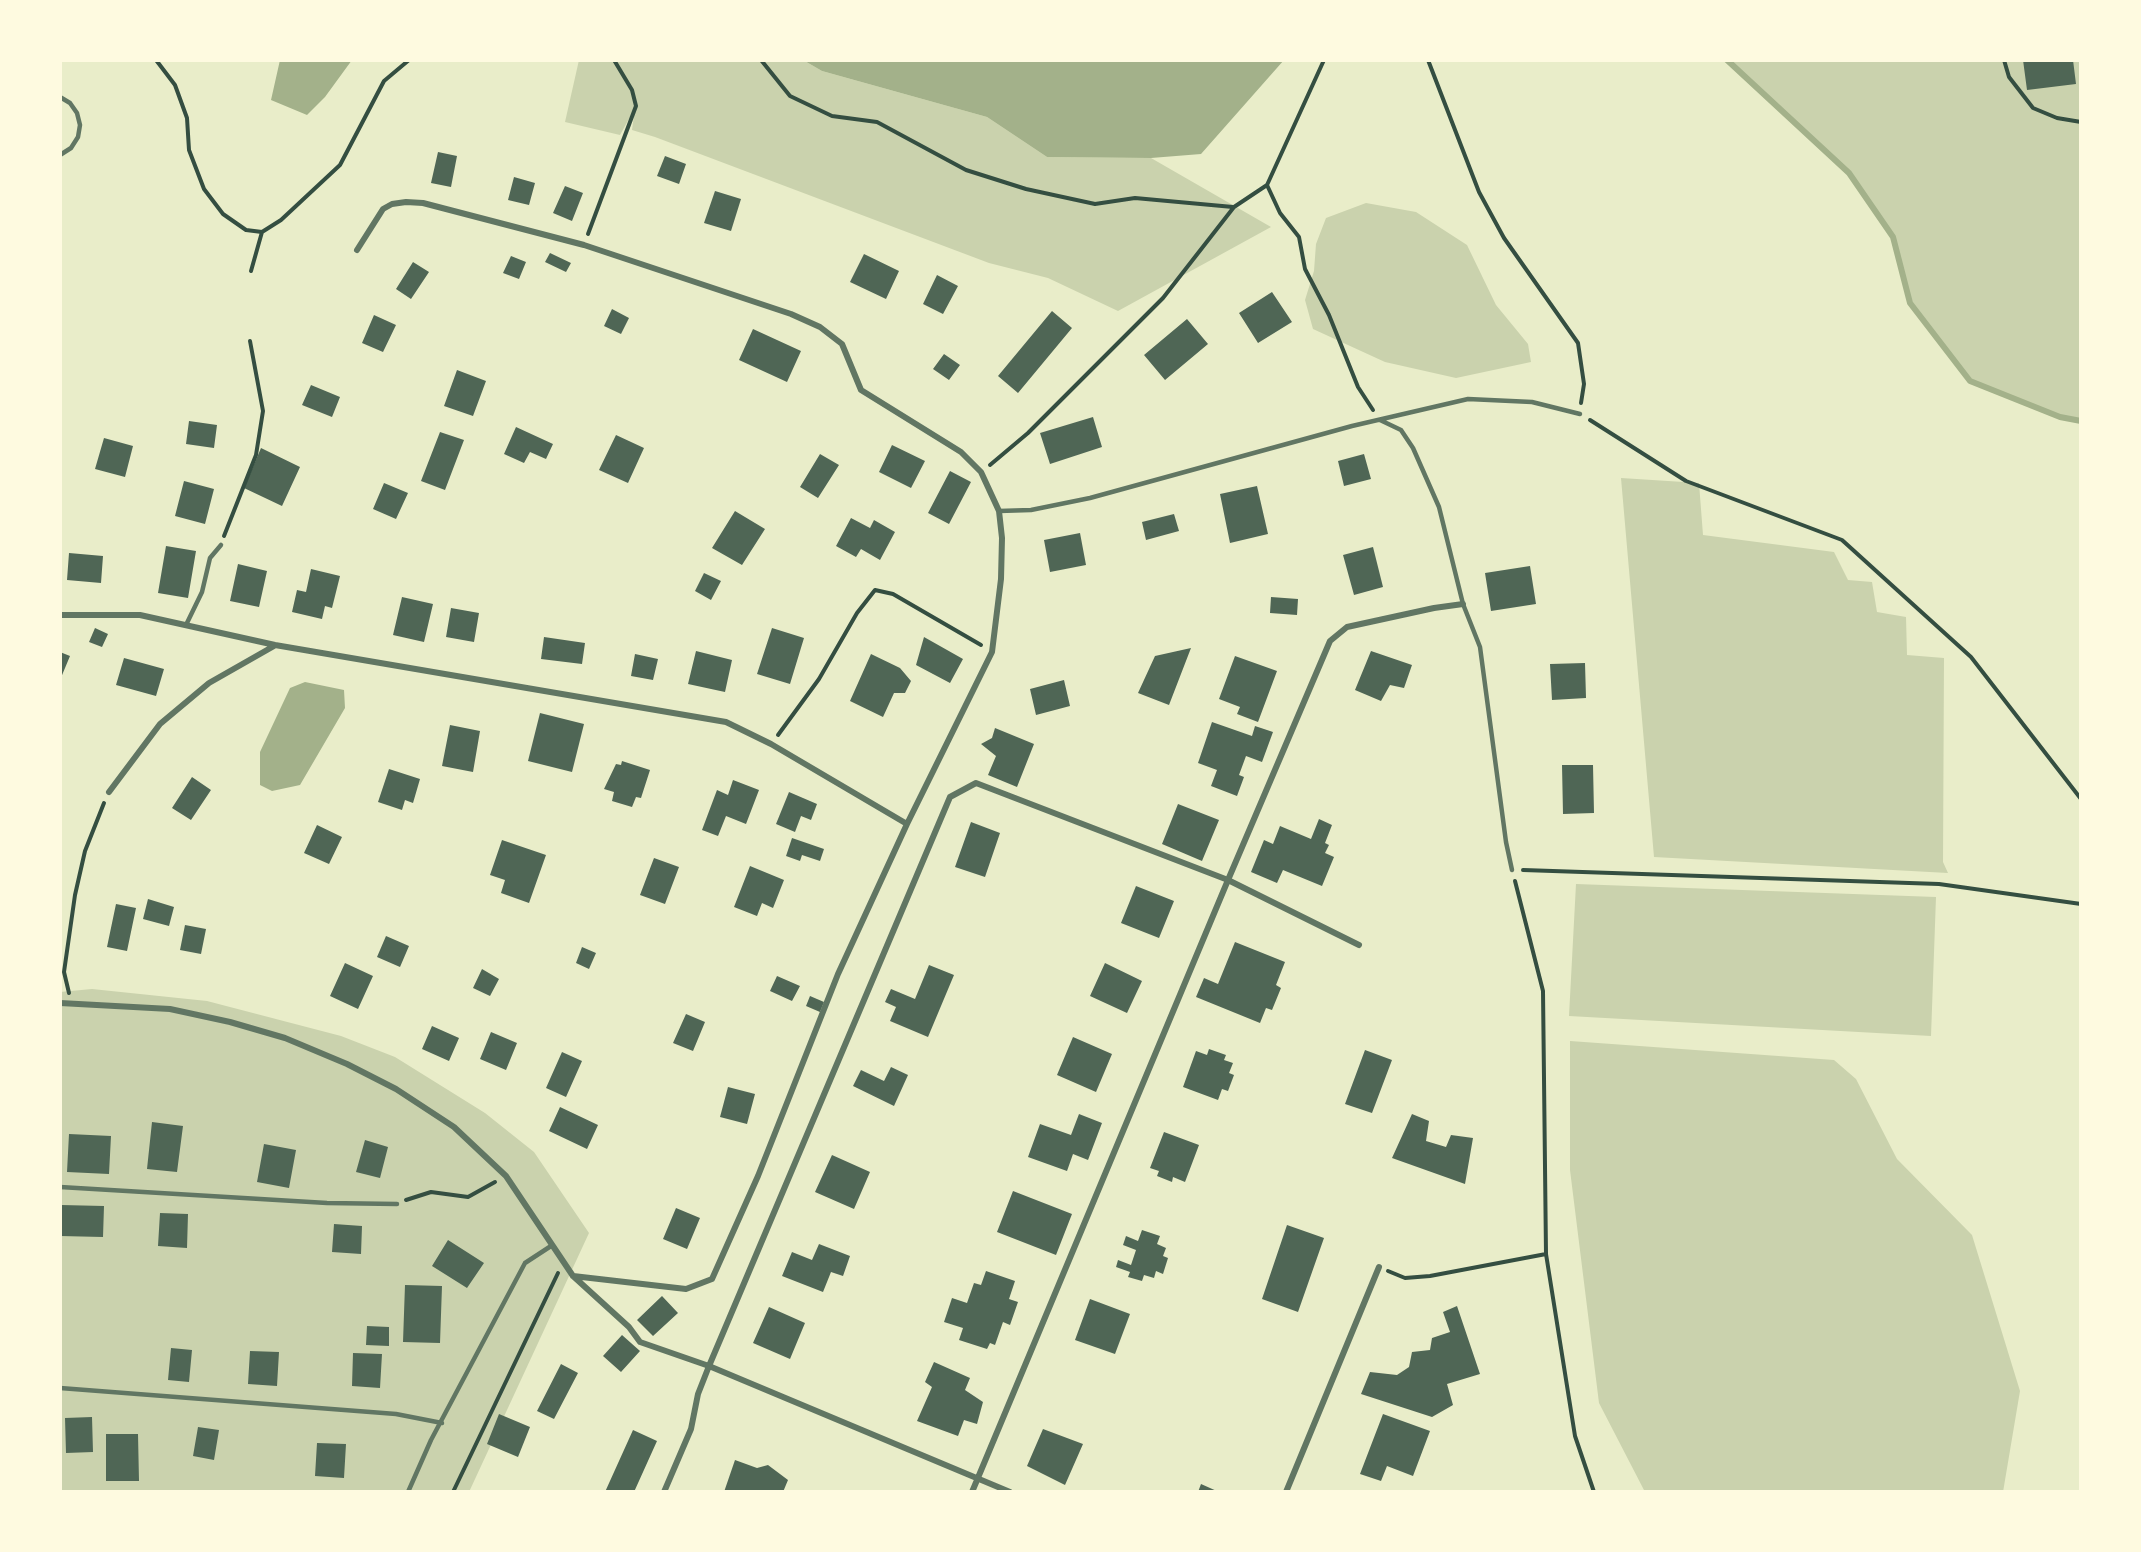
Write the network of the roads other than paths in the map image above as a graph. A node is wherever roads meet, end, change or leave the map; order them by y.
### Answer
1 (60, 97) edge
2 (60, 155) edge
3 (357, 250) dead end
4 (1580, 414) road end
5 (1380, 420) junction
6 (999, 511) junction
7 (221, 545) road end
8 (1463, 604) junction
9 (60, 615) edge
10 (186, 625) junction
11 (275, 645) junction
12 (109, 792) road end
13 (907, 824) junction
14 (1512, 870) road end
15 (1228, 880) junction
16 (1359, 945) dead end
17 (60, 1003) edge
18 (60, 1187) edge
19 (397, 1204) road end
20 (551, 1246) junction
21 (1379, 1267) road end
22 (573, 1276) junction
23 (709, 1366) junction
24 (60, 1388) edge
25 (442, 1423) junction
26 (979, 1477) junction
27 (408, 1492) edge
28 (664, 1492) edge
29 (972, 1492) edge
30 (1010, 1492) edge
31 (1286, 1492) edge

1 - 2 lane
3 - 6 street
4 - 5 lane
5 - 6 lane
5 - 8 lane
6 - 13 street
7 - 10 lane
8 - 14 lane
8 - 15 street
9 - 10 street
10 - 11 street
11 - 12 street
11 - 13 street
13 - 22 street
15 - 16 street
15 - 23 street
15 - 26 street
17 - 20 street
18 - 19 lane
20 - 22 street
20 - 25 lane
21 - 31 street
22 - 23 street
23 - 26 street
23 - 28 street
24 - 25 lane
25 - 27 lane
26 - 29 street
26 - 30 street

